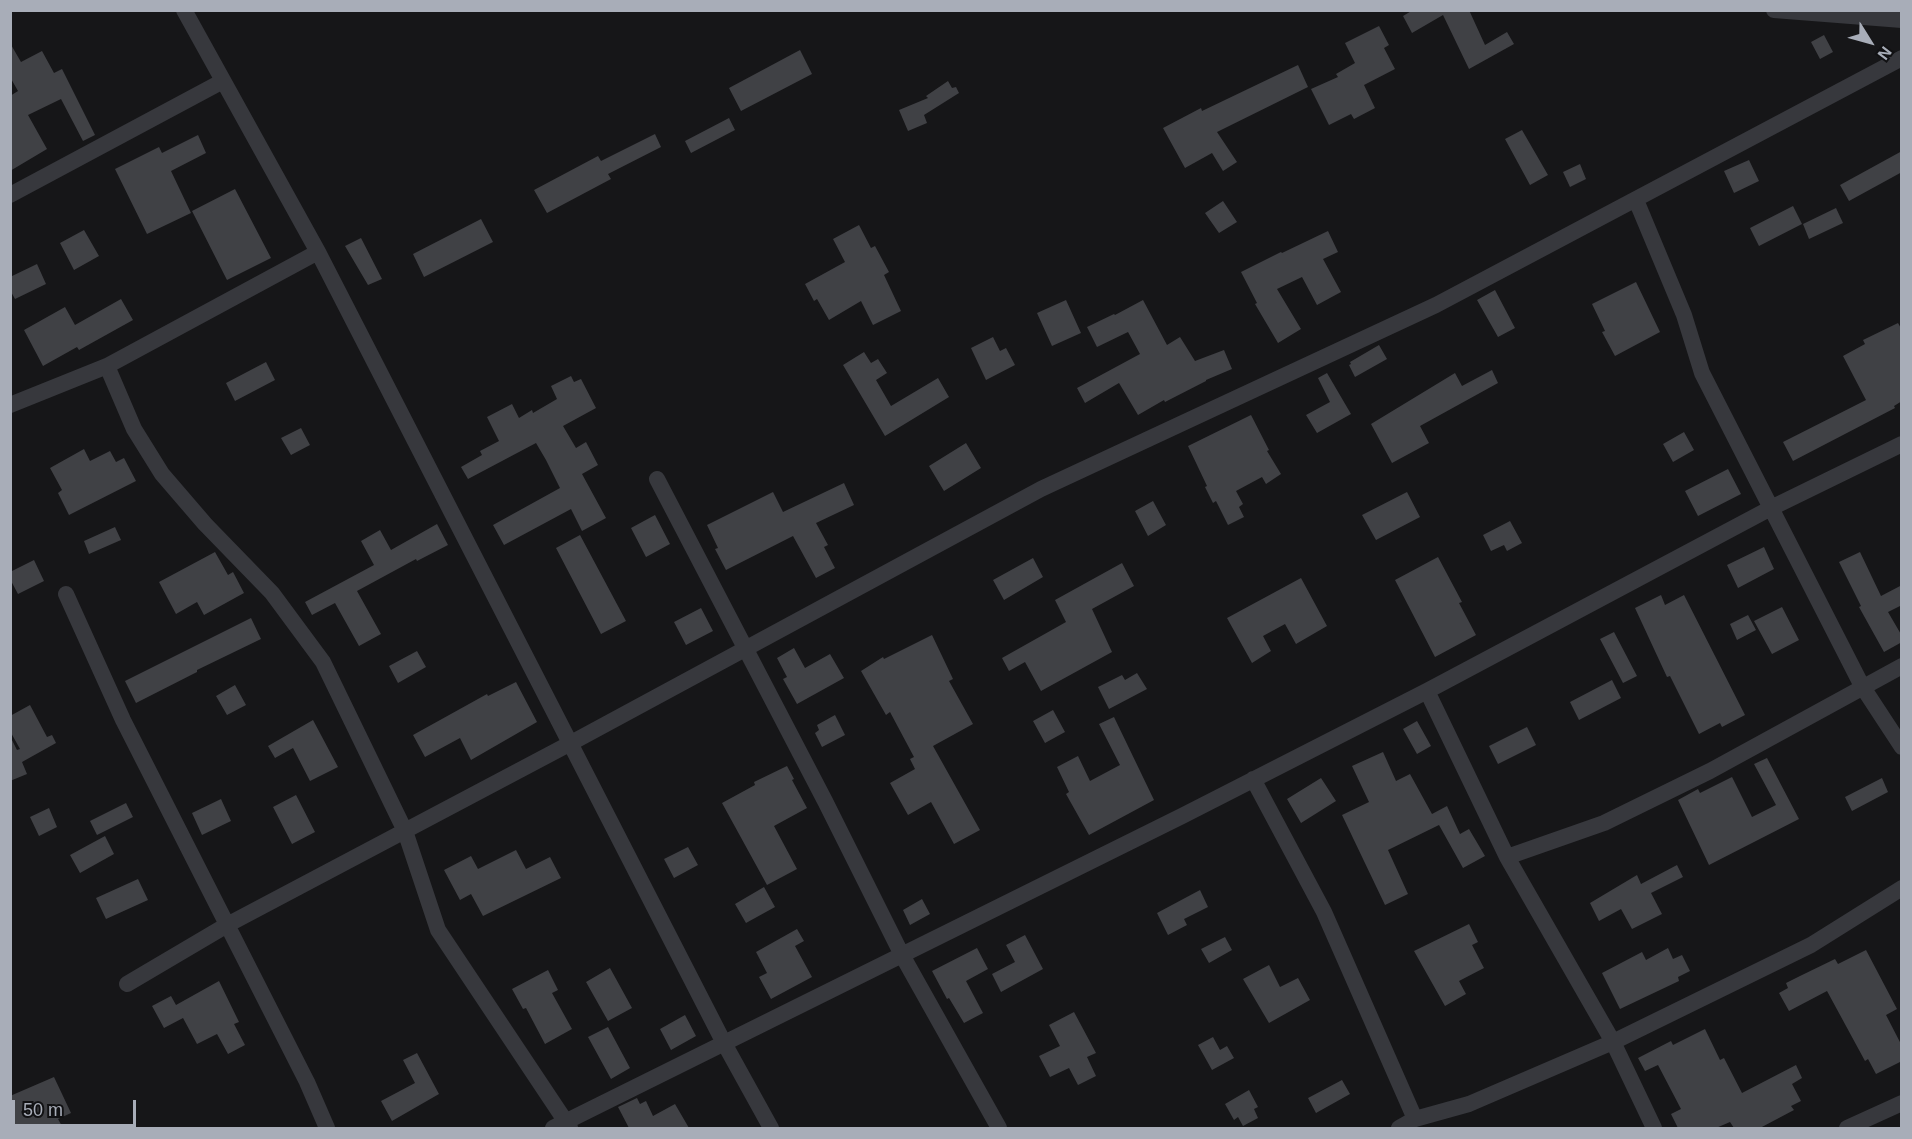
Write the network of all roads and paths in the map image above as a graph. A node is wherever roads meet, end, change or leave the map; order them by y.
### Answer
1 (184, 10) edge
2 (1774, 10) edge
3 (1902, 20) edge
4 (1902, 58) edge
5 (223, 81) junction
6 (10, 195) edge
7 (1636, 200) junction
8 (318, 252) junction
9 (107, 366) junction
10 (10, 405) edge
11 (1902, 444) edge
12 (657, 479) dead end
13 (1771, 508) junction
14 (66, 594) dead end
15 (745, 650) junction
16 (1902, 666) edge
17 (1862, 686) junction
18 (1427, 691) junction
19 (571, 743) junction
20 (1902, 747) edge
21 (1253, 779) junction
22 (405, 831) junction
23 (1507, 857) junction
24 (1902, 888) edge
25 (227, 925) junction
26 (902, 955) junction
27 (127, 984) dead end
28 (1613, 1042) junction
29 (724, 1043) junction
30 (1902, 1103) edge
31 (1415, 1119) junction
32 (563, 1126) edge
33 (327, 1128) edge
34 (771, 1128) edge
35 (999, 1128) edge
36 (1399, 1128) edge
37 (1654, 1128) edge
38 (1847, 1128) edge

1 - 5 street
2 - 3 street
4 - 7 street
5 - 6 street
5 - 8 street
7 - 13 street
7 - 15 street
8 - 9 street
8 - 19 street
9 - 10 street
9 - 22 street
11 - 13 street
12 - 15 street
13 - 17 street
13 - 18 street
14 - 25 street
15 - 19 street
15 - 26 street
16 - 17 street
17 - 20 street
17 - 23 street
18 - 21 street
18 - 23 street
19 - 22 street
19 - 29 street
21 - 26 street
21 - 31 street
22 - 25 street
22 - 32 street
23 - 28 street
24 - 28 street
25 - 27 street
25 - 33 street
26 - 29 street
26 - 35 street
28 - 31 street
28 - 37 street
29 - 32 street
29 - 34 street
30 - 38 street
31 - 36 street

